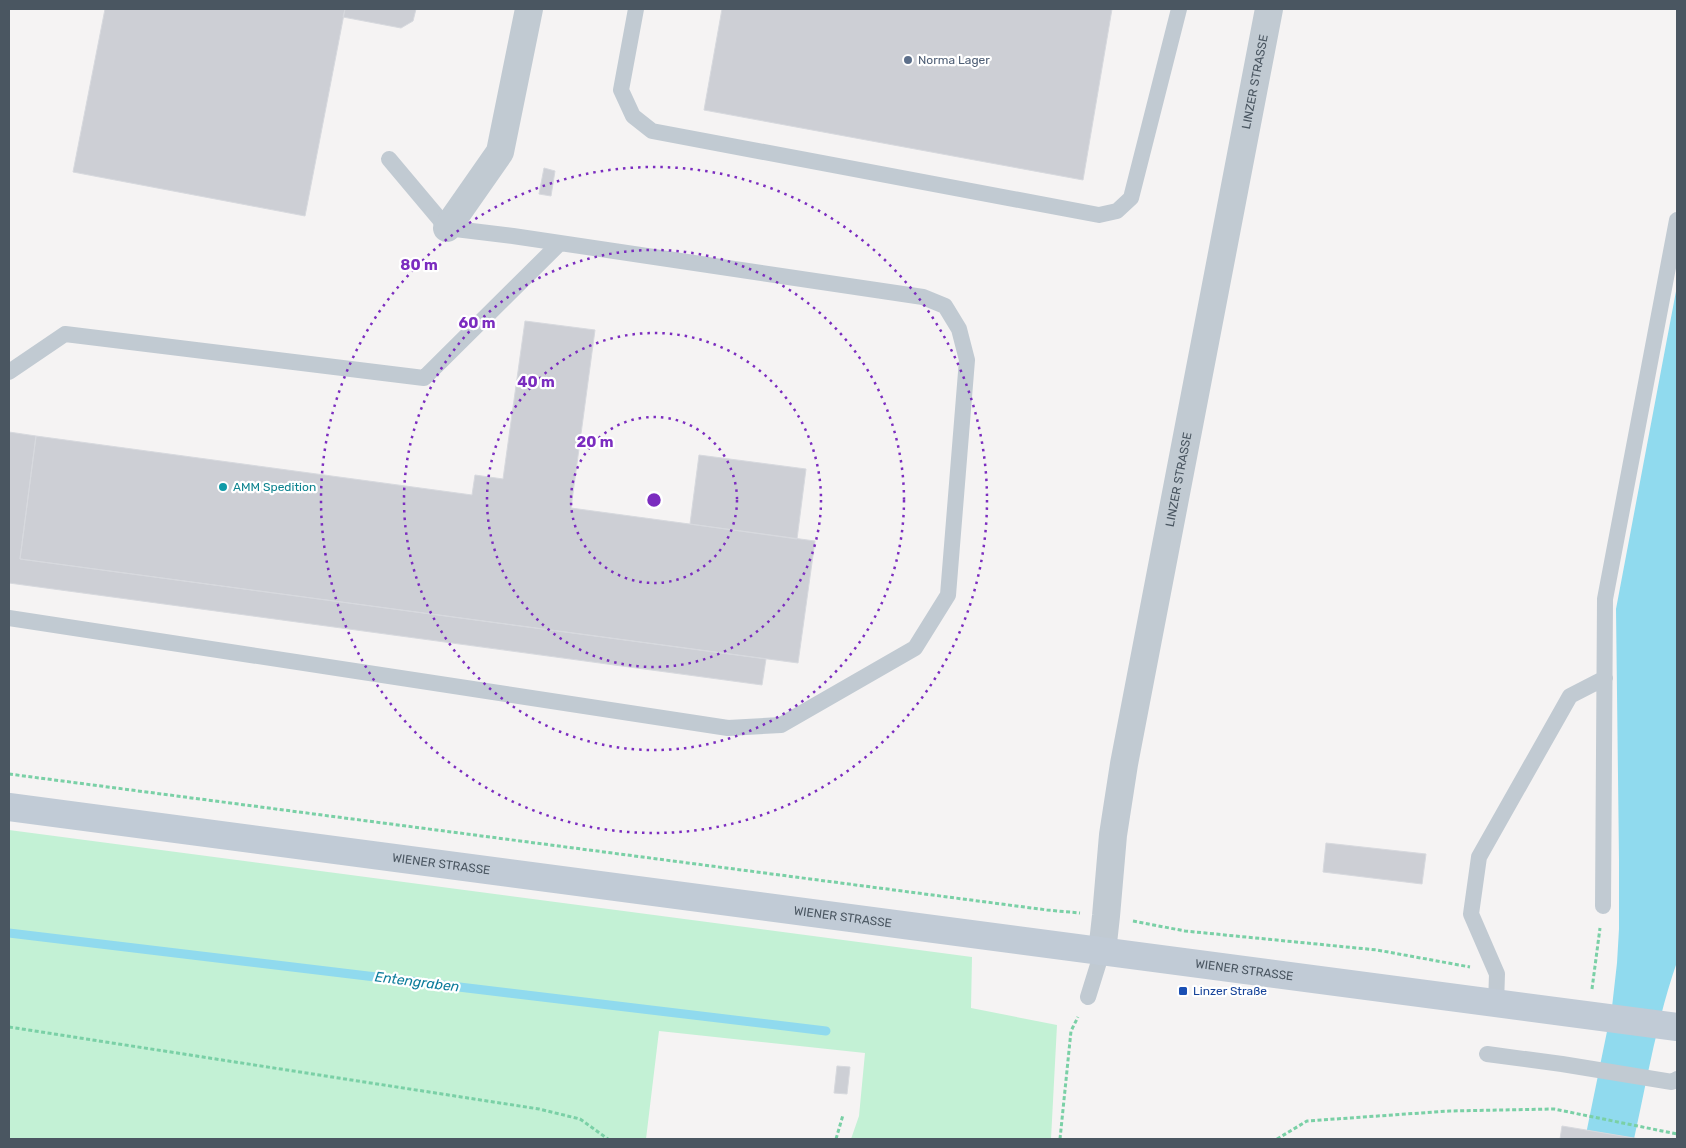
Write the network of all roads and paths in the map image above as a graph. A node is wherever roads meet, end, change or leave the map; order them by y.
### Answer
1 (529, 9) edge
2 (636, 9) edge
3 (1180, 9) edge
4 (1269, 9) edge
5 (390, 158) dead end
6 (1677, 220) edge
7 (447, 228) junction
8 (560, 243) junction
9 (9, 372) edge
10 (9, 618) edge
11 (1605, 678) junction
12 (9, 774) edge
13 (9, 807) edge
14 (1603, 906) joint
15 (1106, 916) junction
16 (1102, 952) junction
17 (1496, 974) junction
18 (1088, 998) joint
19 (1496, 1004) junction
20 (1589, 1005) junction
21 (9, 1027) edge
22 (1677, 1027) edge
23 (1487, 1054) dead end
24 (1675, 1081) edge
25 (843, 1115) dead end
26 (1677, 1134) edge
27 (608, 1139) edge
28 (836, 1139) edge
29 (1060, 1139) edge
30 (1277, 1139) edge

1 - 7 street
2 - 3 lane
4 - 15 street, LINZER STRASSE
5 - 7 lane
6 - 11 lane
7 - 8 lane
8 - 9 lane
8 - 10 lane
11 - 14 lane
11 - 17 lane
12 - 15 path
13 - 16 main road, WIENER STRASSE
14 - 20 path
15 - 16 street, LINZER STRASSE
15 - 17 path
16 - 18 lane
16 - 19 main road, WIENER STRASSE
17 - 19 lane
18 - 29 path
19 - 20 main road, WIENER STRASSE
20 - 22 main road, WIENER STRASSE
21 - 27 path
23 - 24 lane
25 - 28 path
26 - 30 path

